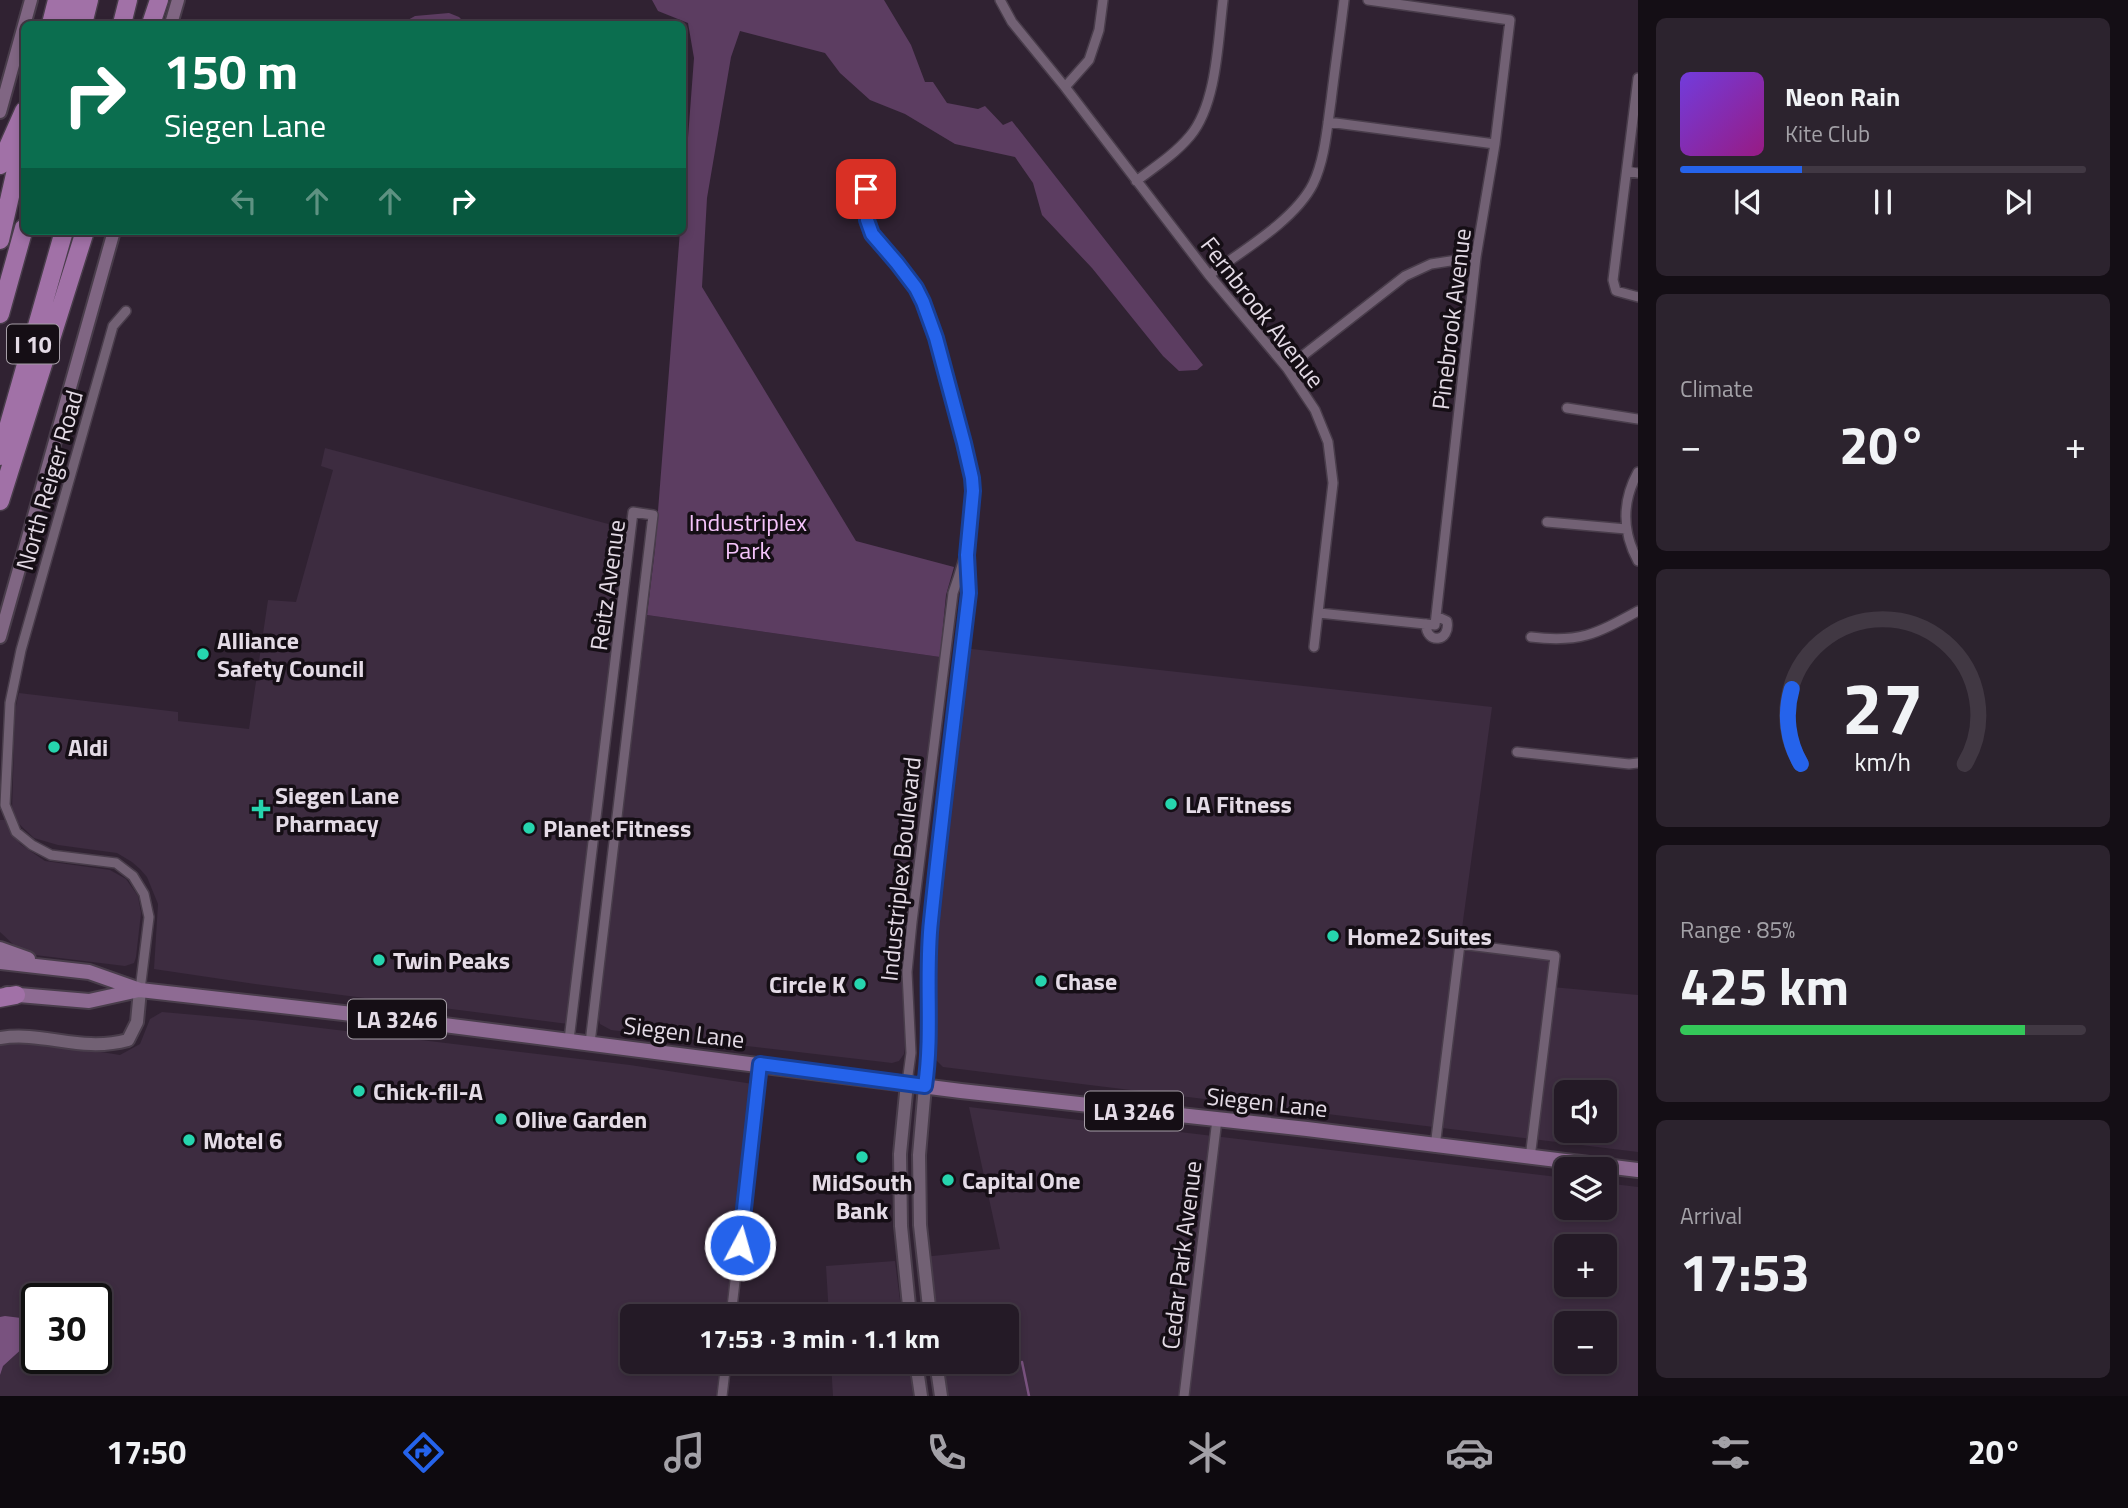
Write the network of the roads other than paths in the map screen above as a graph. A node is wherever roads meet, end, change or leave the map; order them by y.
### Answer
1 (31, 0) edge
2 (57, 0) edge
3 (74, 0) edge
4 (89, 0) edge
5 (128, 0) edge
6 (150, 0) edge
7 (159, 0) edge
8 (178, 0) edge
9 (1000, 0) edge
10 (1103, 0) edge
11 (1223, 0) edge
12 (1344, 0) edge
13 (1368, 0) edge
14 (25, 21) edge
15 (52, 21) edge
16 (65, 21) edge
17 (84, 21) edge
18 (123, 21) edge
19 (149, 21) edge
20 (150, 21) edge
21 (172, 21) edge
22 (21, 36) edge
23 (1638, 78) edge
24 (1065, 87) junction
25 (0, 112) edge
26 (21, 118) edge
27 (1328, 122) junction
28 (1495, 144) junction
29 (21, 148) edge
30 (0, 165) edge
31 (867, 165) dead end
32 (1627, 172) junction
33 (1638, 173) edge
34 (1136, 181) junction
35 (22, 235) edge
36 (63, 235) edge
37 (84, 235) edge
38 (113, 235) edge
39 (0, 240) edge
40 (1476, 257) junction
41 (1209, 275) junction
42 (1638, 297) edge
43 (126, 311) dead end
44 (0, 314) edge
45 (1287, 368) junction
46 (1567, 408) dead end
47 (1638, 419) edge
48 (8, 453) edge
49 (1638, 472) edge
50 (0, 500) edge
51 (1547, 522) dead end
52 (1626, 529) junction
53 (967, 555) junction
54 (1638, 561) edge
55 (1638, 611) edge
56 (1319, 613) junction
57 (1531, 636) dead end
58 (0, 637) edge
59 (1314, 647) dead end
60 (1517, 752) dead end
61 (1638, 763) edge
62 (0, 949) edge
63 (0, 962) edge
64 (52, 968) junction
65 (141, 990) junction
66 (5, 995) edge
67 (0, 1038) edge
68 (569, 1040) junction
69 (590, 1043) junction
70 (760, 1064) junction
71 (908, 1083) junction
72 (925, 1086) junction
73 (1217, 1119) junction
74 (1435, 1147) junction
75 (1530, 1158) junction
76 (1638, 1170) edge
77 (732, 1304) edge
78 (909, 1304) edge
79 (929, 1304) edge
80 (725, 1374) edge
81 (918, 1374) edge
82 (938, 1374) edge
83 (722, 1396) edge
84 (921, 1396) edge
85 (941, 1396) edge
86 (1184, 1396) edge

1 - 14 main road
2 - 15 highway
3 - 16 highway
4 - 17 highway
5 - 18 highway
6 - 19 highway
7 - 20 highway
8 - 21 main road
9 - 24 street, Fernbrook Avenue
10 - 24 street
11 - 34 street
12 - 27 street
13 - 28 street, Pinebrook Avenue
22 - 25 main road
23 - 32 street
24 - 34 street, Fernbrook Avenue
26 - 30 highway
27 - 28 street
27 - 41 street
28 - 40 street, Pinebrook Avenue
29 - 39 highway
31 - 53 street, Industriplex Boulevard
32 - 33 street
32 - 42 street
34 - 41 street, Fernbrook Avenue
35 - 44 highway, I 10
36 - 48 highway, I 10
37 - 48 highway
38 - 58 main road
40 - 45 street
40 - 56 street, Pinebrook Avenue
41 - 45 street, Fernbrook Avenue
43 - 65 street, North Reiger Road
45 - 56 street, Fernbrook Avenue
46 - 47 street
48 - 50 highway
49 - 52 street
51 - 52 street
52 - 54 street
53 - 71 street, Industriplex Boulevard
53 - 72 street, Industriplex Boulevard
55 - 57 street
56 - 59 street, Fernbrook Avenue
60 - 61 street
62 - 64 main road
63 - 64 main road, Siegen Lane / LA 3246
64 - 65 main road, Siegen Lane / LA 3246
65 - 66 main road, Siegen Lane / LA 3246
65 - 67 street
65 - 68 main road, Siegen Lane / LA 3246
68 - 69 main road, Siegen Lane / LA 3246
68 - 69 street, Reitz Avenue
69 - 70 main road, Siegen Lane / LA 3246
70 - 71 main road, Siegen Lane / LA 3246
70 - 77 street
71 - 72 main road, Siegen Lane / LA 3246
71 - 78 street, Industriplex Boulevard
72 - 73 main road, Siegen Lane / LA 3246
72 - 79 street, Industriplex Boulevard
73 - 74 main road, Siegen Lane / LA 3246
73 - 86 street, Cedar Park Avenue
74 - 75 main road, Siegen Lane / LA 3246
74 - 75 street
75 - 76 main road, Siegen Lane / LA 3246
80 - 83 street
81 - 84 street
82 - 85 street

